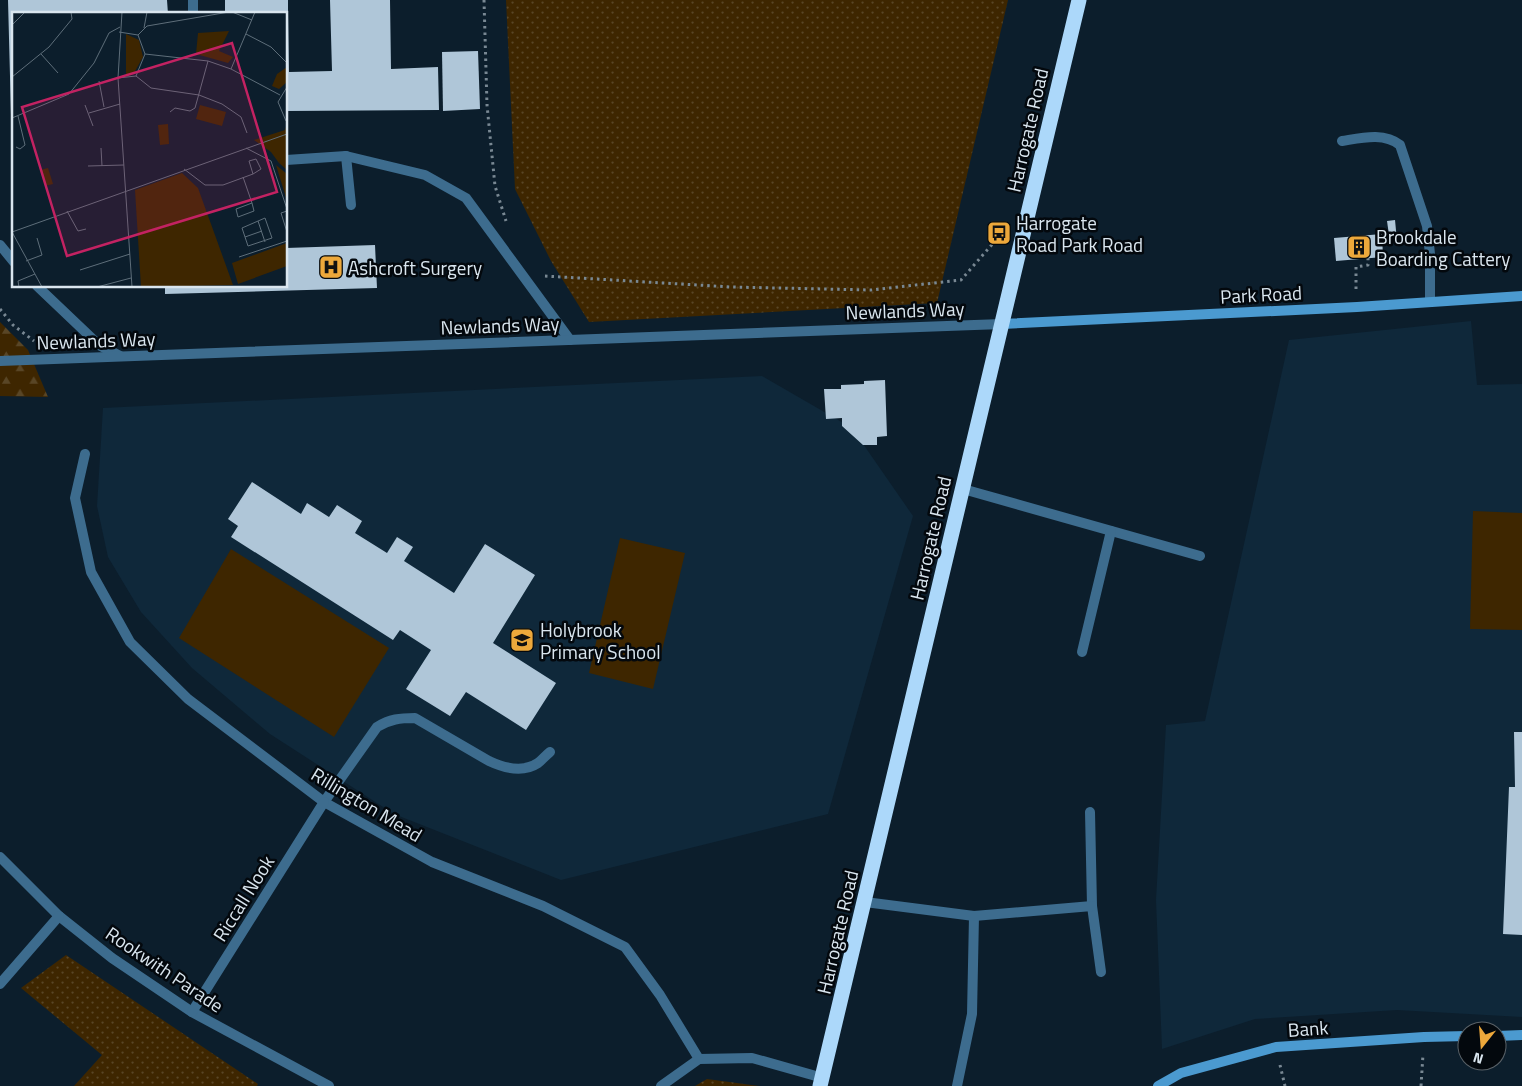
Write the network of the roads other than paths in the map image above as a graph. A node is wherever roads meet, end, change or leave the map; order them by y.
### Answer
1 (1079, 0) edge
2 (1342, 141) dead end
3 (346, 156) junction
4 (288, 160) edge
5 (351, 205) dead end
6 (0, 245) edge
7 (12, 260) edge
8 (39, 288) edge
9 (1522, 296) edge
10 (1430, 302) junction
11 (1002, 324) junction
12 (570, 340) junction
13 (121, 357) junction
14 (0, 361) edge
15 (85, 454) dead end
16 (963, 489) junction
17 (1111, 531) junction
18 (1200, 556) dead end
19 (1082, 652) dead end
20 (550, 752) dead end
21 (324, 802) junction
22 (1090, 812) dead end
23 (0, 857) edge
24 (865, 902) junction
25 (1092, 906) junction
26 (59, 916) junction
27 (974, 916) junction
28 (1101, 972) dead end
29 (0, 984) edge
30 (192, 1012) junction
31 (1522, 1035) edge
32 (1457, 1036) edge
33 (1507, 1036) edge
34 (700, 1058) junction
35 (821, 1082) edge
36 (329, 1086) edge
37 (661, 1086) edge
38 (957, 1086) edge
39 (1158, 1086) edge

1 - 11 highway, Harrogate Road
2 - 10 street
3 - 4 street
3 - 5 street
3 - 12 street
6 - 7 street
8 - 13 street
9 - 10 street, Park Road
10 - 11 street, Park Road
11 - 12 street, Newlands Way
11 - 16 highway, Harrogate Road
12 - 13 street, Newlands Way
13 - 14 street, Newlands Way
15 - 21 street, Rillington Mead
16 - 17 street
16 - 24 highway, Harrogate Road
17 - 18 street
17 - 19 street
20 - 21 street, Riccall Nook
21 - 30 street, Riccall Nook
21 - 34 street, Rillington Mead
22 - 25 street
23 - 26 street, Rookwith Parade
24 - 27 street
24 - 35 highway, Harrogate Road
25 - 27 street
25 - 28 street
26 - 29 street
26 - 30 street, Rookwith Parade
27 - 38 street
30 - 36 street, Rookwith Parade
31 - 33 street
32 - 39 street, Bank
34 - 35 street
34 - 37 street

